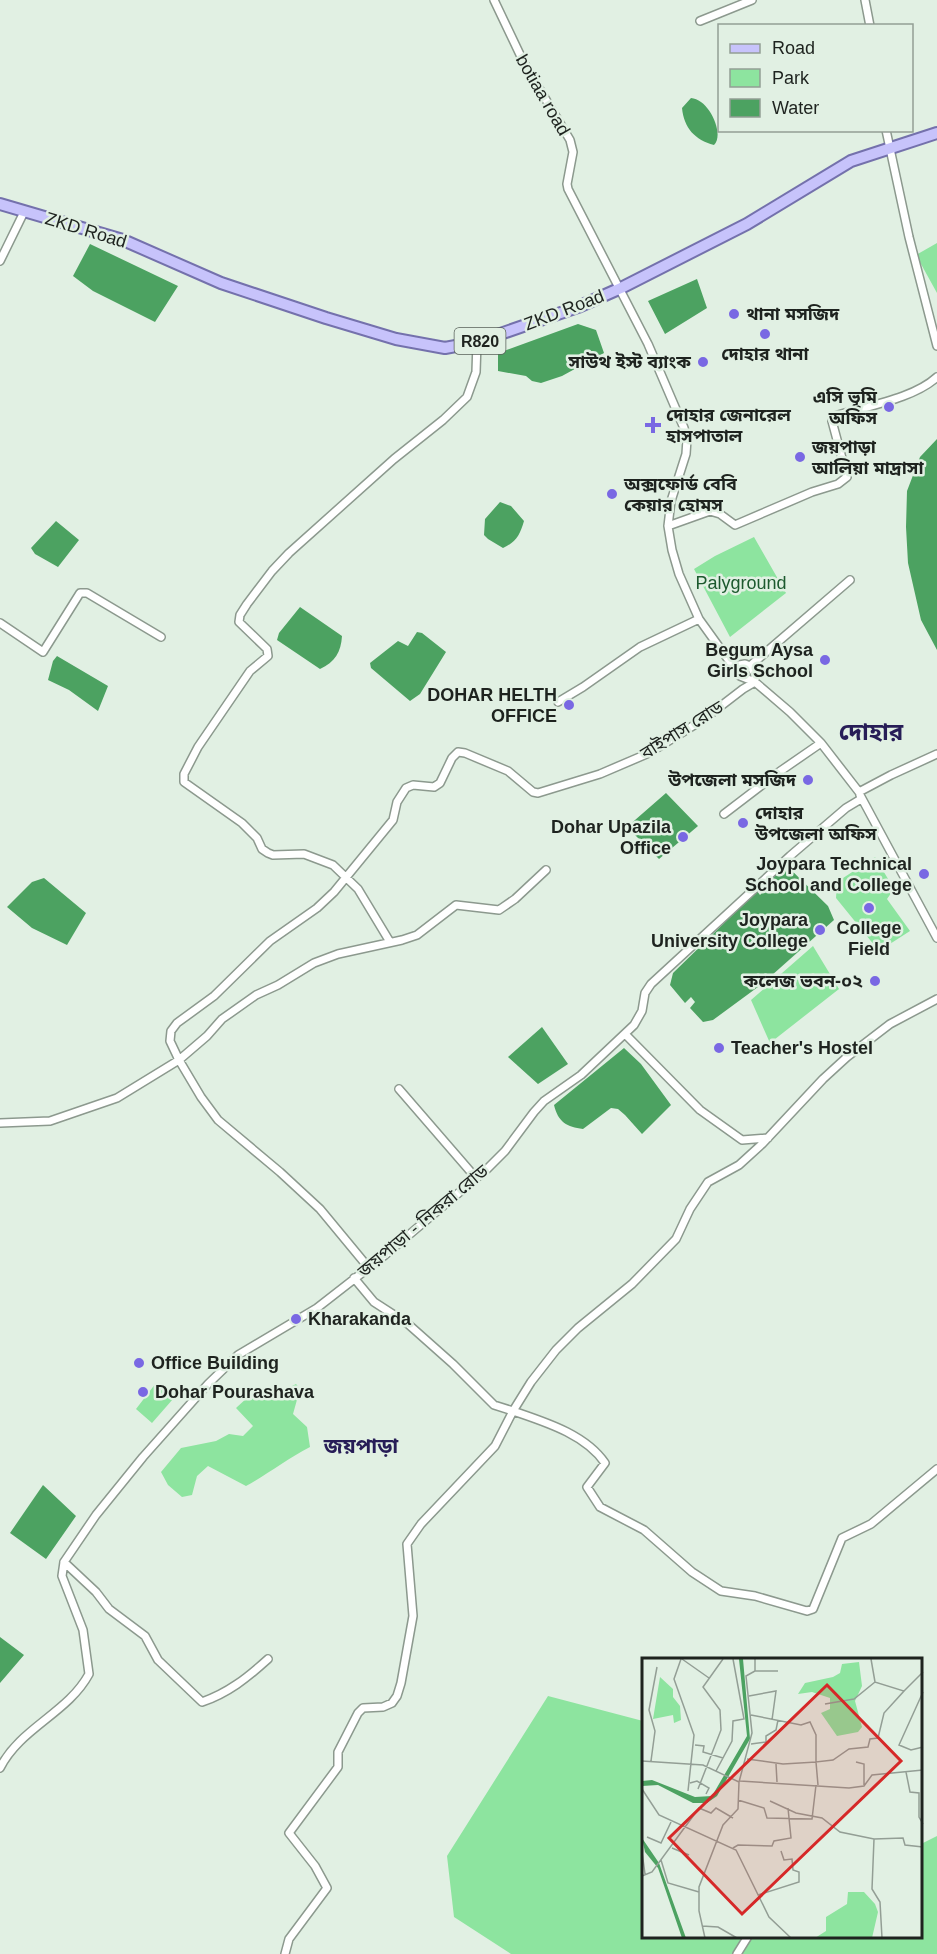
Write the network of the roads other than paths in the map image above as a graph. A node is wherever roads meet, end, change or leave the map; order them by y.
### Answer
1 (494, 0) edge
2 (752, 0) edge
3 (865, 0) edge
4 (700, 21) dead end
5 (870, 24) edge
6 (886, 132) edge
7 (937, 133) edge
8 (888, 149) junction
9 (0, 204) edge
10 (24, 212) junction
11 (0, 261) edge
12 (621, 288) junction
13 (477, 342) junction
14 (937, 346) edge
15 (937, 377) edge
16 (668, 526) junction
17 (850, 580) dead end
18 (699, 619) junction
19 (0, 623) edge
20 (161, 637) dead end
21 (733, 666) junction
22 (750, 666) junction
23 (755, 682) junction
24 (558, 702) dead end
25 (821, 743) junction
26 (937, 754) edge
27 (860, 795) junction
28 (724, 814) dead end
29 (546, 870) dead end
30 (346, 875) junction
31 (937, 938) edge
32 (390, 942) junction
33 (937, 999) edge
34 (625, 1034) junction
35 (179, 1060) junction
36 (399, 1089) dead end
37 (0, 1123) edge
38 (768, 1138) junction
39 (476, 1178) junction
40 (368, 1267) junction
41 (354, 1278) junction
42 (513, 1411) junction
43 (937, 1469) edge
44 (64, 1562) junction
45 (268, 1659) dead end
46 (0, 1768) edge
47 (746, 1939) edge
48 (285, 1954) edge
49 (737, 1954) edge

1 - 12 street, botiaa road
2 - 4 street
3 - 5 street
6 - 8 street
7 - 8 main road, ZKD Road / R820
8 - 12 main road, ZKD Road / R820
8 - 14 street
9 - 10 main road, ZKD Road / R820
10 - 11 street
10 - 13 main road, ZKD Road / R820
12 - 13 main road, ZKD Road / R820
12 - 16 street, botiaa road
13 - 30 street
15 - 16 street
16 - 18 street, botiaa road
17 - 22 street
18 - 21 street, botiaa road
18 - 24 street
19 - 20 street
21 - 22 street
21 - 23 street, botiaa road
22 - 23 street
23 - 25 street, botiaa road
23 - 30 street, বাইপাস রোড
25 - 27 street, botiaa road
25 - 28 street
26 - 27 street, জয়পাড়া - নিকরা রোড
27 - 31 street, botiaa road
27 - 34 street, জয়পাড়া - নিকরা রোড
29 - 32 street
30 - 32 street
30 - 35 street
32 - 35 street
33 - 38 street
34 - 38 street
34 - 39 street, জয়পাড়া - নিকরা রোড
35 - 37 street
35 - 40 street
36 - 39 street
38 - 42 street
39 - 40 street, জয়পাড়া - নিকরা রোড
40 - 41 street, জয়পাড়া - নিকরা রোড
41 - 42 street
41 - 44 street, জয়পাড়া - নিকরা রোড
42 - 43 street
42 - 48 street
44 - 45 street
44 - 46 street
47 - 49 street

